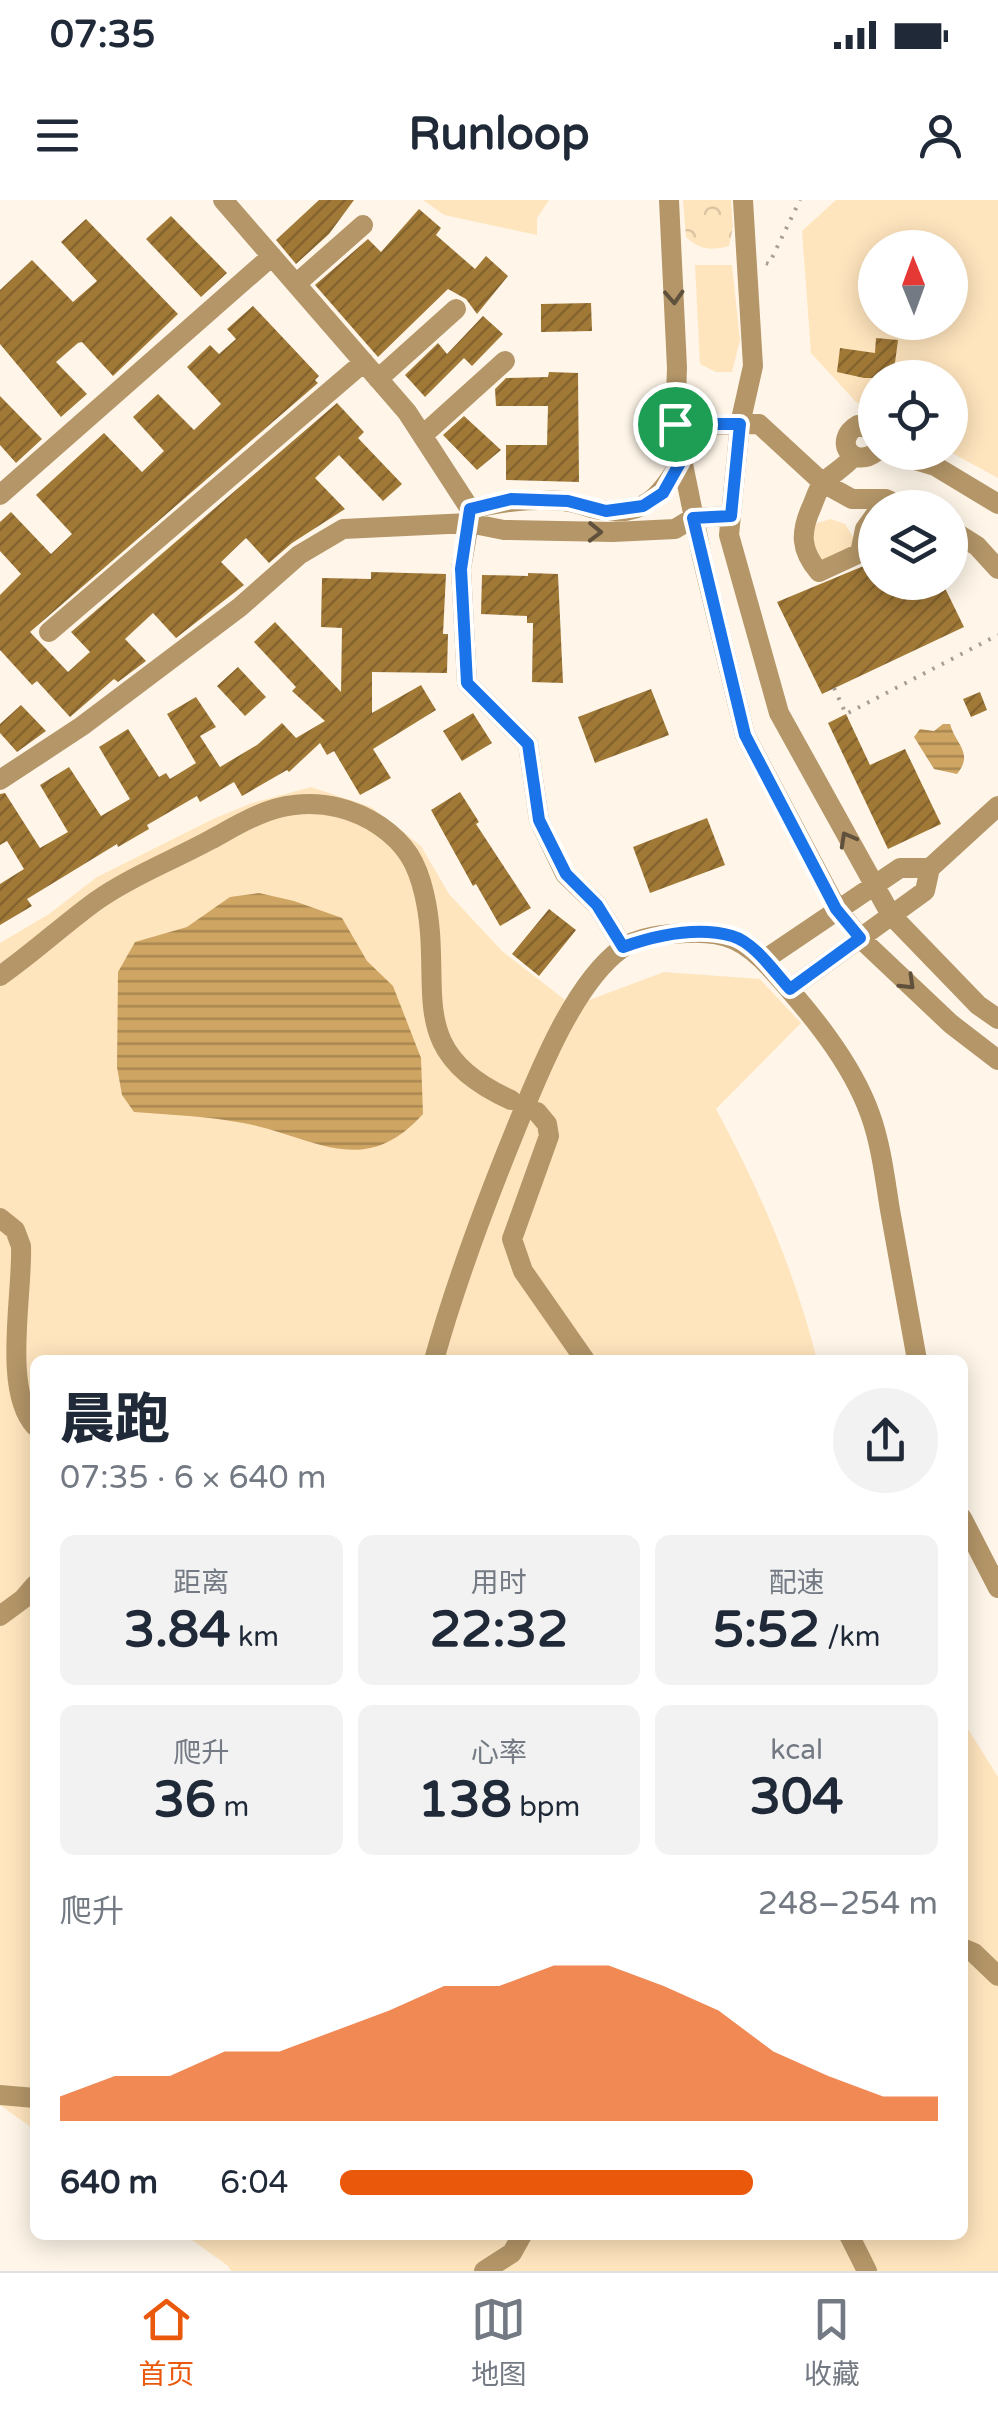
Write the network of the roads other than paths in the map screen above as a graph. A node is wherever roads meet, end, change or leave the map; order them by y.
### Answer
1 (223, 200) edge
2 (669, 200) edge
3 (743, 200) edge
4 (363, 225) dead end
5 (272, 256) junction
6 (296, 284) junction
7 (456, 308) dead end
8 (364, 362) junction
9 (505, 362) dead end
10 (378, 379) junction
11 (675, 424) junction
12 (740, 424) junction
13 (858, 427) edge
14 (423, 435) junction
15 (853, 457) junction
16 (858, 458) edge
17 (681, 461) junction
18 (942, 470) edge
19 (823, 483) junction
20 (0, 495) edge
21 (551, 500) junction
22 (858, 501) edge
23 (998, 504) edge
24 (470, 516) junction
25 (731, 516) junction
26 (693, 518) junction
27 (548, 530) junction
28 (998, 538) edge
29 (968, 540) edge
30 (978, 546) junction
31 (858, 553) edge
32 (998, 569) edge
33 (49, 632) dead end
34 (0, 780) edge
35 (998, 806) edge
36 (930, 868) junction
37 (873, 886) junction
38 (836, 909) junction
39 (892, 915) junction
40 (860, 938) junction
41 (623, 947) junction
42 (764, 960) junction
43 (0, 976) edge
44 (790, 989) junction
45 (998, 1019) edge
46 (998, 1060) edge
47 (512, 1100) dead end
48 (538, 1112) dead end
49 (0, 1218) edge
50 (435, 1355) edge
51 (581, 1355) edge
52 (916, 1355) edge
53 (30, 1422) edge
54 (968, 1530) edge
55 (998, 1588) edge
56 (30, 1591) edge
57 (0, 1616) edge
58 (968, 1950) edge
59 (998, 1976) edge
60 (0, 2095) edge
61 (30, 2098) edge
62 (519, 2240) edge
63 (852, 2240) edge
64 (484, 2271) edge
65 (867, 2271) edge

1 - 5 street
2 -> 11 street
3 - 12 street
4 - 6 street
5 - 6 street
5 - 20 street
6 - 8 street
7 - 10 street
8 - 10 street
8 - 33 street
9 - 14 street
10 - 14 street
11 - 12 street
11 - 17 street
12 - 19 street
12 - 25 street
13 - 15 street
14 - 24 street
15 - 16 street
15 - 19 street
17 - 21 street
17 - 26 street
18 - 23 street
19 - 22 street
19 - 31 street
21 - 24 street
21 - 27 street
24 - 27 street
24 - 34 street
24 - 41 street
25 - 26 street
37 -> 25 street
27 -> 26 street
26 - 38 street
28 - 30 street
29 - 30 street
30 - 32 street
35 - 36 street
36 - 37 street
36 - 39 street
37 - 38 street
37 - 39 street
38 - 40 street
38 - 42 street
39 - 40 street
39 - 45 street
40 - 44 street
40 -> 46 street
41 - 42 street
41 - 50 street
42 - 44 street
43 - 47 street
44 - 52 street
48 - 51 street
49 - 53 street
54 - 55 street
56 - 57 street
58 - 59 street
60 - 61 street
62 - 64 street
63 - 65 street

